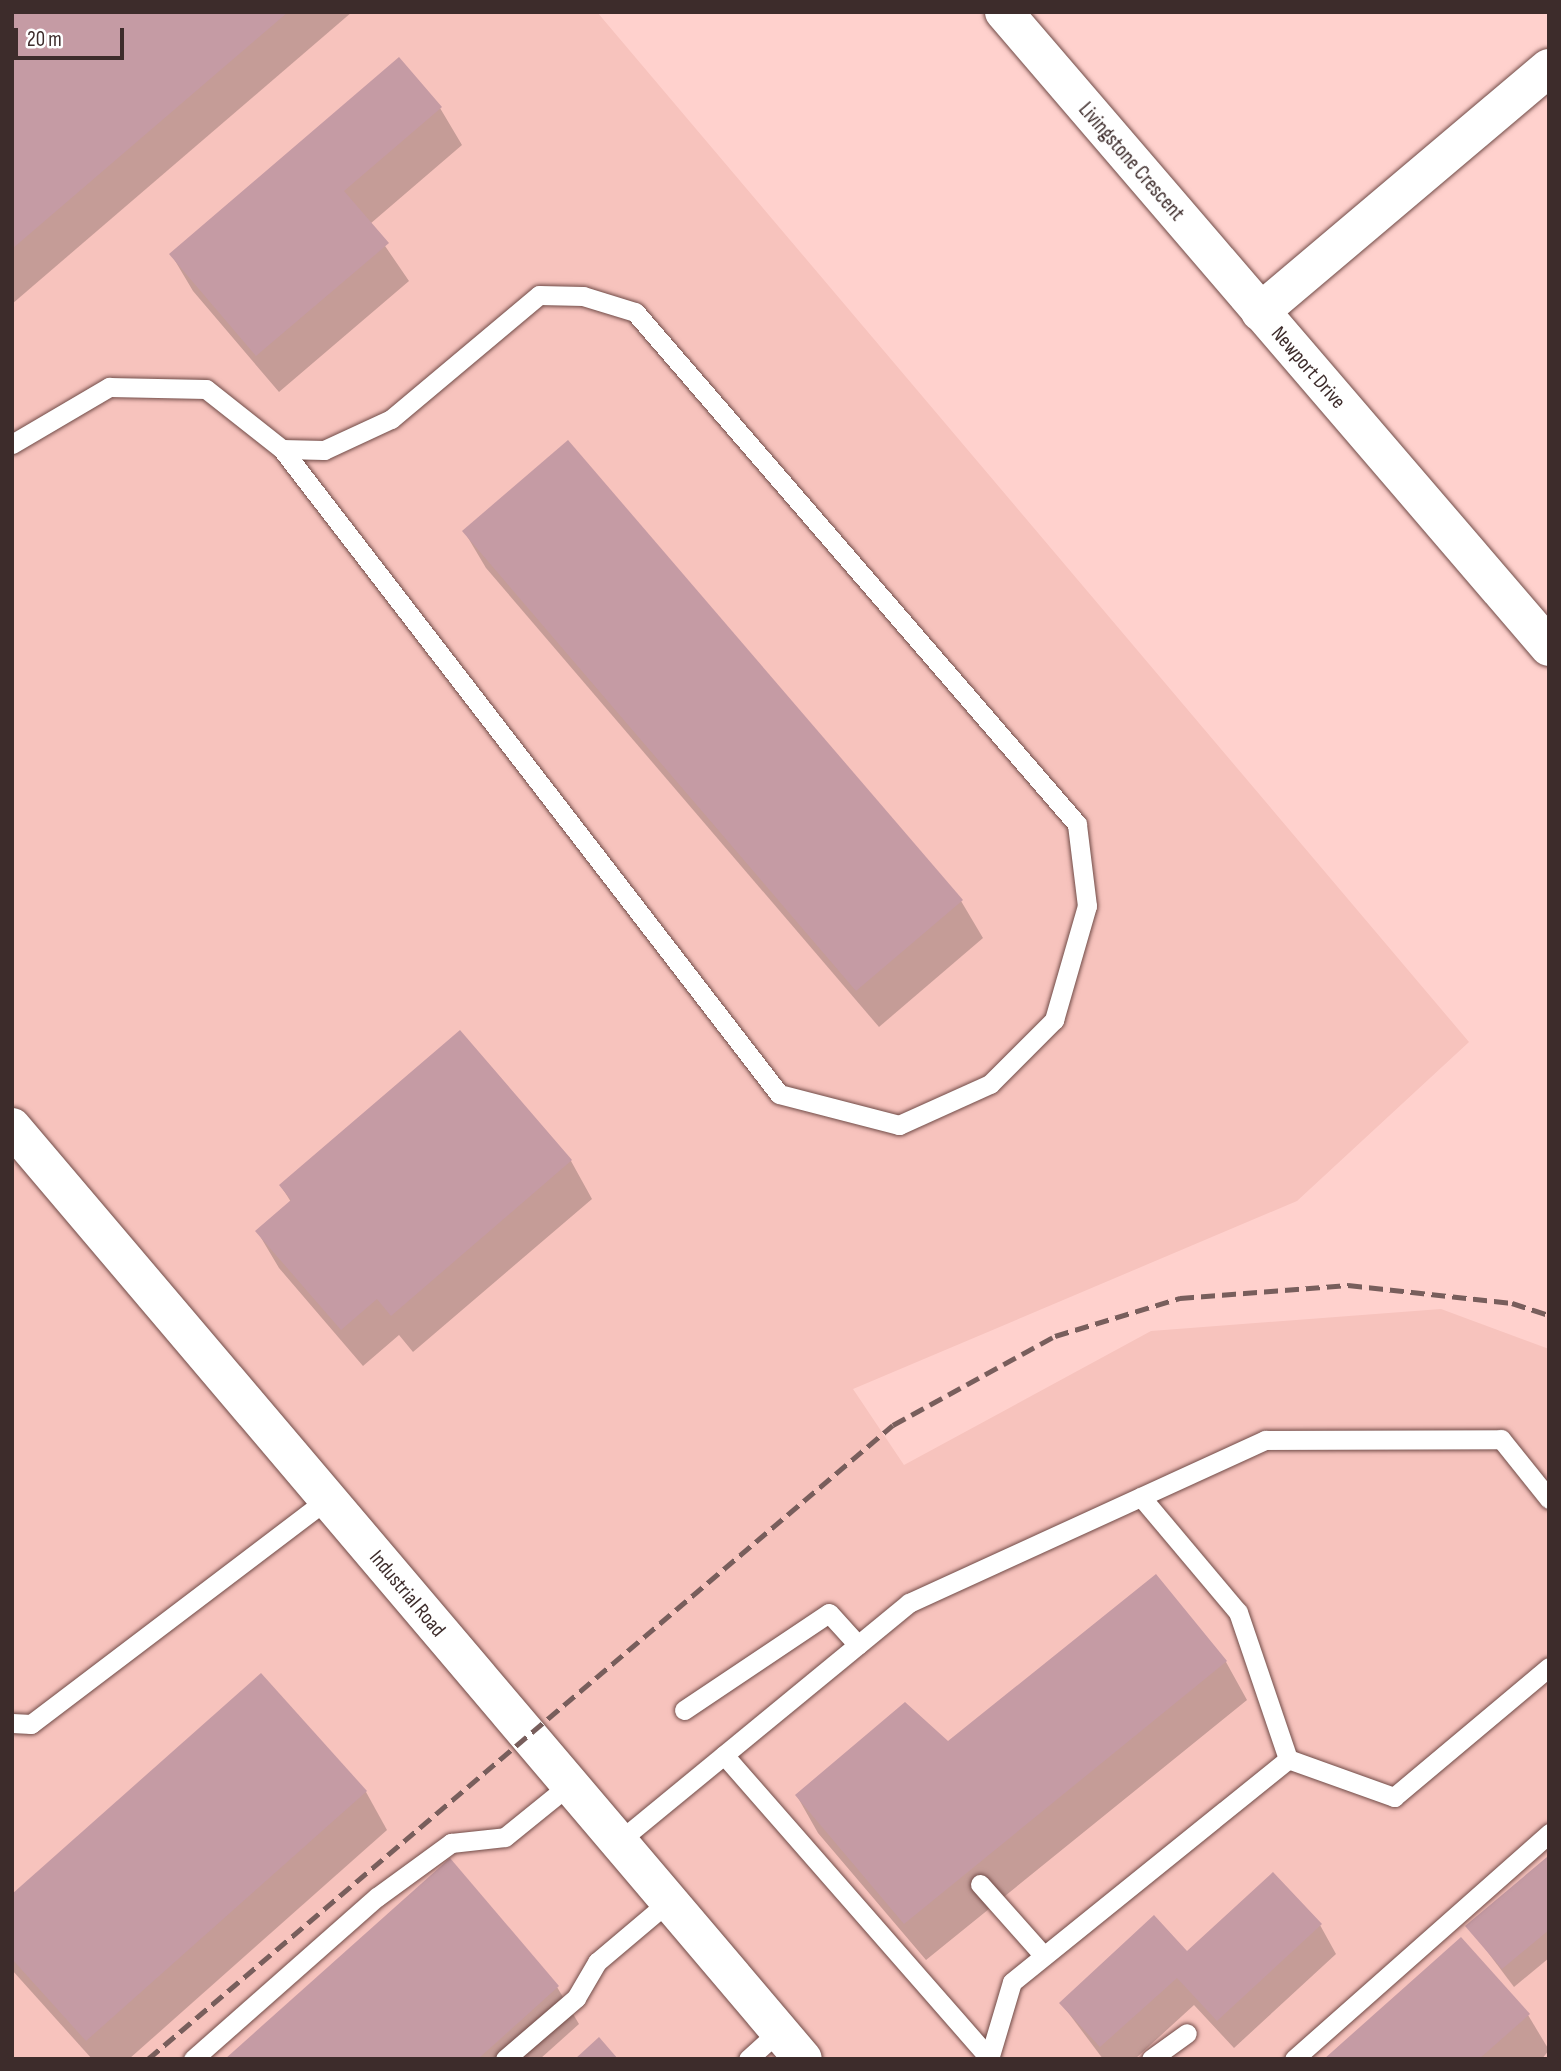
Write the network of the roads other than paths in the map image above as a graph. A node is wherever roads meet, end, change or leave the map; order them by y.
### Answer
1 (1004, 12) edge
2 (1549, 68) edge
3 (1260, 312) junction
4 (12, 444) edge
5 (282, 449) junction
6 (1549, 647) edge
7 (12, 1127) edge
8 (1142, 1497) junction
9 (327, 1499) junction
10 (1549, 1499) edge
11 (859, 1645) junction
12 (1549, 1667) edge
13 (684, 1710) dead end
14 (12, 1723) edge
15 (724, 1755) junction
16 (1288, 1759) junction
17 (569, 1785) junction
18 (1549, 1833) edge
19 (618, 1842) junction
20 (980, 1884) dead end
21 (668, 1902) junction
22 (1044, 1956) junction
23 (1187, 2033) dead end
24 (791, 2045) edge
25 (990, 2058) edge
26 (194, 2059) edge
27 (505, 2059) edge
28 (748, 2059) edge
29 (1151, 2059) edge
30 (1294, 2059) edge

1 - 3 street, Livingstone Crescent
2 - 3 street, Newport Drive
3 - 6 street, Newport Drive
4 - 5 lane
5 - 5 lane
7 - 9 street, Industrial Road
8 - 10 lane
8 - 11 lane
8 - 16 lane
9 - 14 lane
9 - 17 street, Industrial Road
11 - 13 lane
11 - 15 lane
12 - 16 lane
15 - 19 lane
15 - 25 lane
16 - 22 lane
17 - 19 street, Industrial Road
17 - 26 lane
18 - 30 lane
19 - 21 street, Industrial Road
20 - 22 lane
21 - 24 street, Industrial Road
21 - 27 lane
22 - 25 lane
23 - 29 lane
24 - 28 lane

